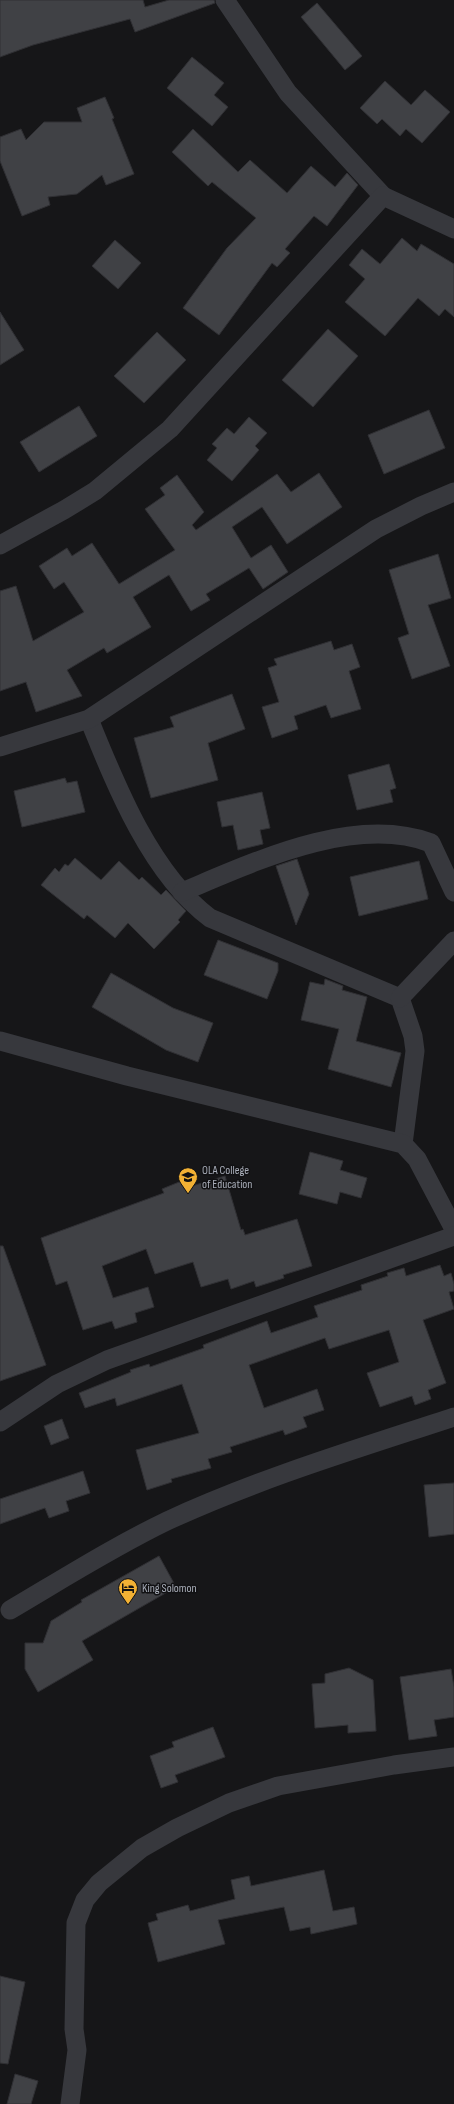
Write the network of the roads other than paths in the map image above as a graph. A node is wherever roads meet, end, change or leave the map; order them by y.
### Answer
1 (225, 0) edge
2 (383, 196) junction
3 (454, 228) edge
4 (454, 492) edge
5 (0, 545) edge
6 (89, 719) junction
7 (0, 748) edge
8 (182, 892) junction
9 (454, 892) edge
10 (454, 941) edge
11 (400, 998) junction
12 (0, 1041) edge
13 (403, 1144) junction
14 (454, 1229) edge
15 (454, 1236) edge
16 (454, 1418) edge
17 (0, 1422) edge
18 (10, 1610) dead end
19 (454, 1757) edge
20 (70, 2104) edge

1 - 2 street
2 - 3 street
2 - 5 street
4 - 6 street
6 - 7 street
6 - 8 street
8 - 9 street
8 - 11 street
10 - 11 street
11 - 13 street
12 - 13 street
13 - 14 street
15 - 17 street
16 - 18 street
19 - 20 street

